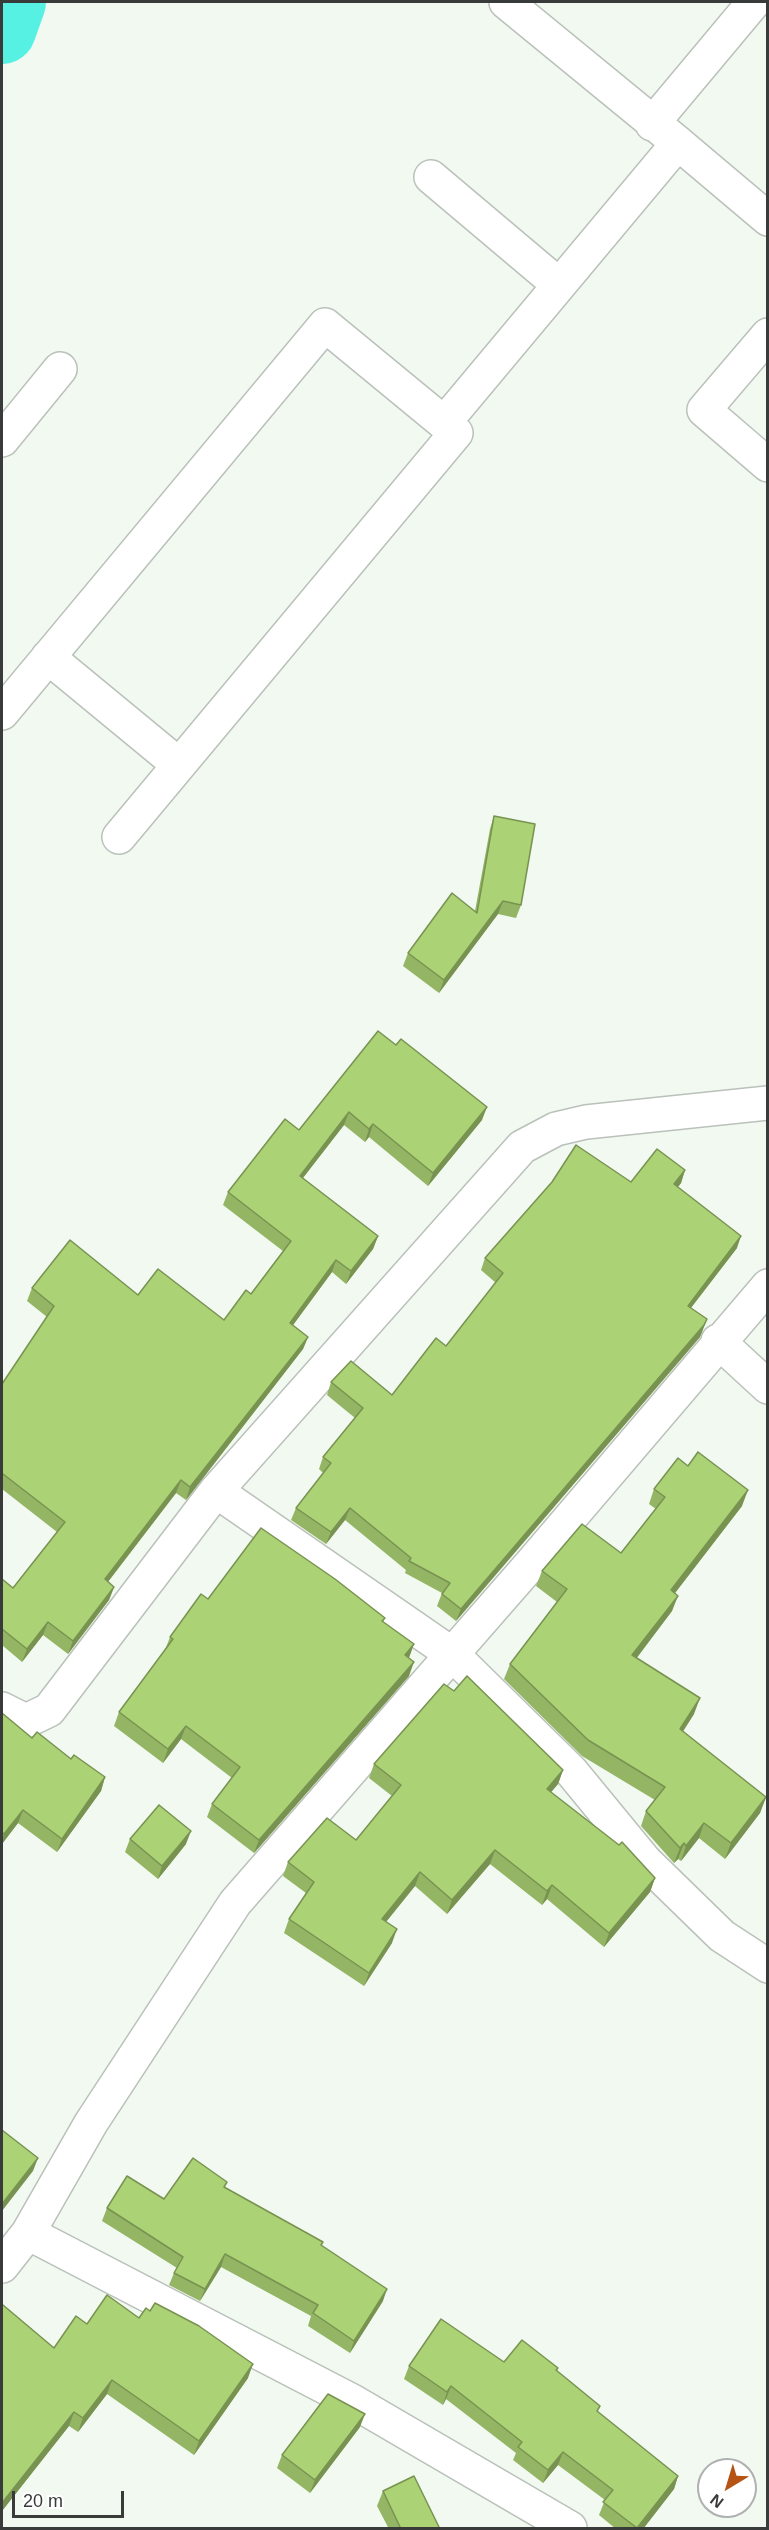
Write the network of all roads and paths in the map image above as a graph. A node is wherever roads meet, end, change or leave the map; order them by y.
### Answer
1 (754, 2) edge
2 (515, 4) edge
3 (665, 133) junction
4 (430, 177) dead end
5 (768, 219) edge
6 (559, 285) junction
7 (768, 335) edge
8 (60, 369) dead end
9 (444, 423) junction
10 (2, 440) edge
11 (768, 465) edge
12 (48, 657) junction
13 (2, 713) edge
14 (179, 765) junction
15 (119, 837) dead end
16 (768, 1103) edge
17 (768, 1286) edge
18 (718, 1341) junction
19 (768, 1387) edge
20 (216, 1491) junction
21 (452, 1654) junction
22 (2, 1709) edge
23 (768, 1966) edge
24 (28, 2233) junction
25 (2, 2266) edge
26 (570, 2529) edge

1 - 3 street
2 - 3 street
3 - 5 street
3 - 6 street
4 - 6 street
6 - 9 street
7 - 11 street
8 - 10 street
9 - 12 street
9 - 14 street
12 - 13 street
12 - 14 street
14 - 15 street
16 - 20 street
17 - 18 street
18 - 19 street
18 - 21 street
20 - 21 street
20 - 22 street
21 - 23 street
21 - 24 street
24 - 25 street
24 - 26 street

